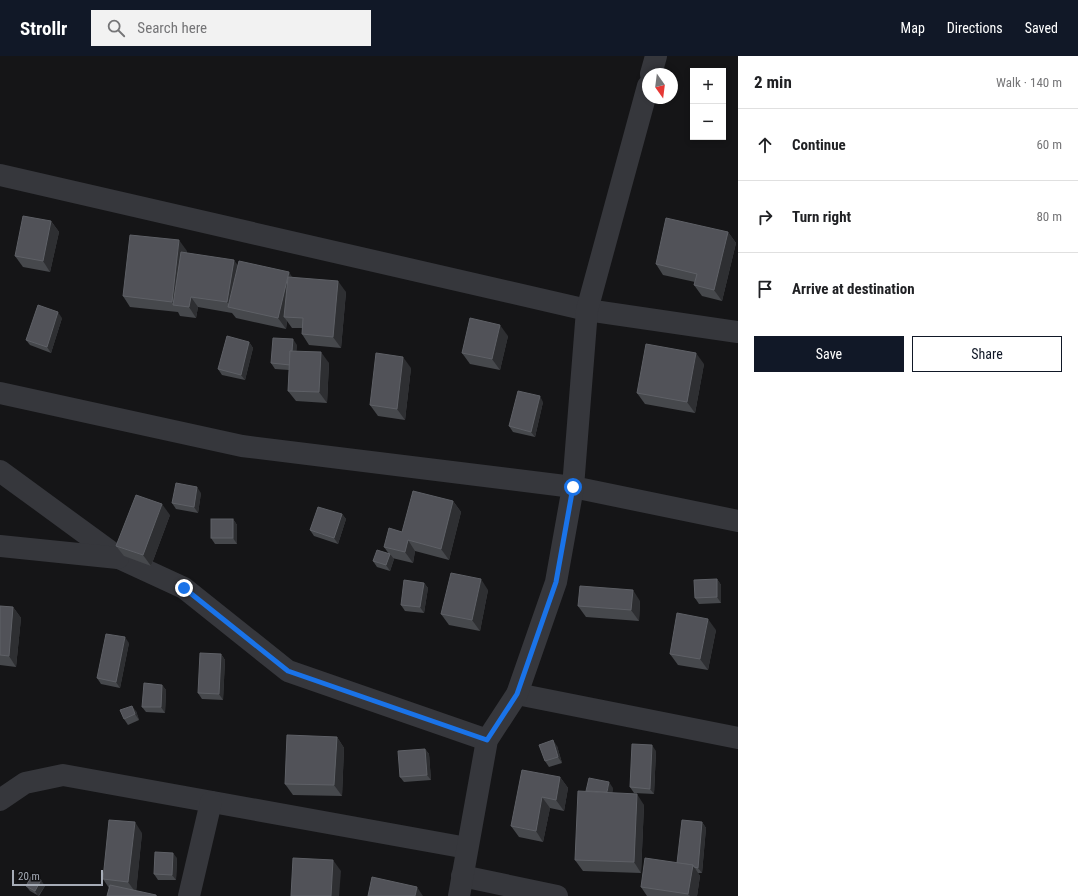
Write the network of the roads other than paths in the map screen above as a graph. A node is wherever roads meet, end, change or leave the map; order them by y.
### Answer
1 (656, 56) edge
2 (653, 68) edge
3 (643, 104) edge
4 (0, 175) edge
5 (587, 310) junction
6 (738, 332) edge
7 (0, 393) edge
8 (0, 470) edge
9 (573, 487) junction
10 (738, 521) edge
11 (0, 546) edge
12 (119, 558) junction
13 (517, 694) junction
14 (738, 738) edge
15 (487, 740) junction
16 (0, 800) edge
17 (211, 802) junction
18 (467, 848) junction
19 (461, 886) edge
20 (189, 896) edge
21 (558, 896) edge

1 - 2 street
3 - 5 street
4 - 5 street
5 - 6 street
5 - 9 street
7 - 9 street
8 - 12 street
9 - 10 street
9 - 13 street
11 - 12 street
12 - 15 street
13 - 14 street
13 - 15 street
15 - 18 street
16 - 17 street
17 - 18 street
17 - 20 street
18 - 19 street
19 - 21 street

